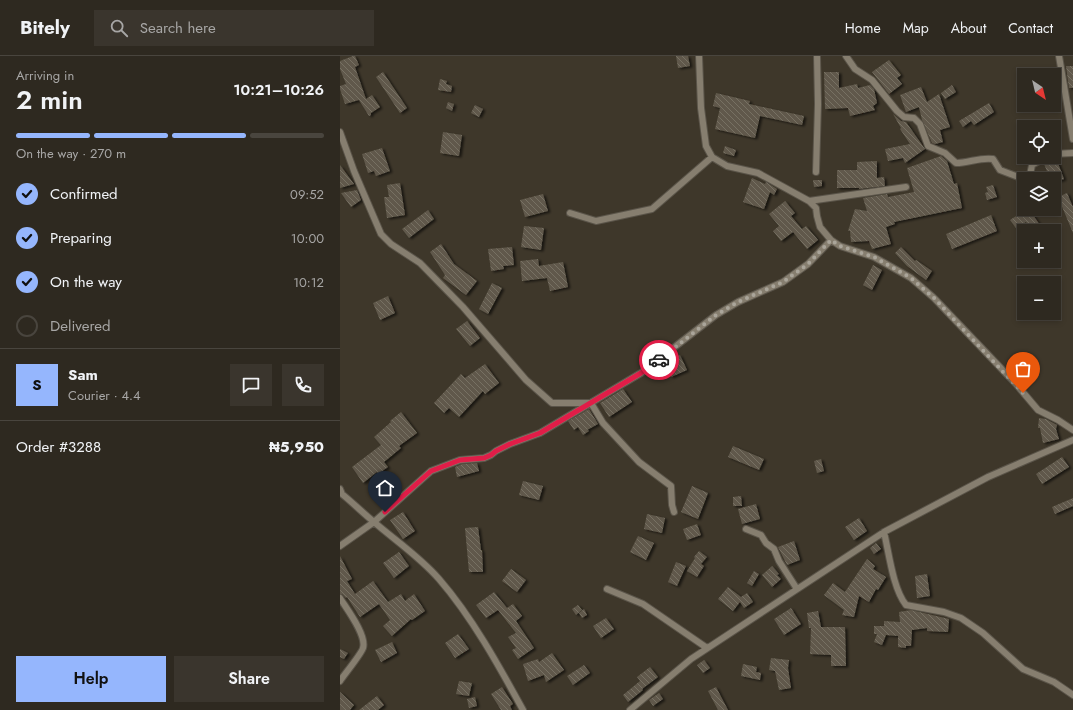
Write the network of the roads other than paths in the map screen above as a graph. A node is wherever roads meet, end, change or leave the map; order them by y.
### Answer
1 (698, 56) edge
2 (817, 56) edge
3 (846, 56) edge
4 (1059, 56) edge
5 (1072, 120) edge
6 (340, 132) edge
7 (1073, 139) edge
8 (1073, 153) edge
9 (1061, 154) edge
10 (712, 156) junction
11 (1034, 164) edge
12 (816, 172) dead end
13 (906, 187) dead end
14 (809, 201) junction
15 (570, 213) dead end
16 (831, 240) junction
17 (591, 403) junction
18 (1073, 430) edge
19 (1073, 440) edge
20 (340, 489) edge
21 (674, 512) dead end
22 (374, 522) junction
23 (746, 529) dead end
24 (884, 532) junction
25 (340, 546) edge
26 (607, 589) dead end
27 (797, 589) junction
28 (340, 598) edge
29 (707, 648) junction
30 (340, 681) edge
31 (1073, 695) edge
32 (523, 710) edge
33 (630, 710) edge

1 - 10 street
2 - 12 street
3 - 11 street
4 - 5 street
5 - 7 street
6 - 17 street
8 - 9 street
10 - 14 street
10 - 15 street
13 - 14 street
14 - 16 street
16 - 17 street
16 - 18 street
17 - 21 street
17 - 22 street
19 - 24 street
20 - 22 street
22 - 25 street
22 - 32 street
23 - 27 street
24 - 27 street
24 - 31 street
26 - 29 street
27 - 29 street
28 - 30 street
29 - 33 street

